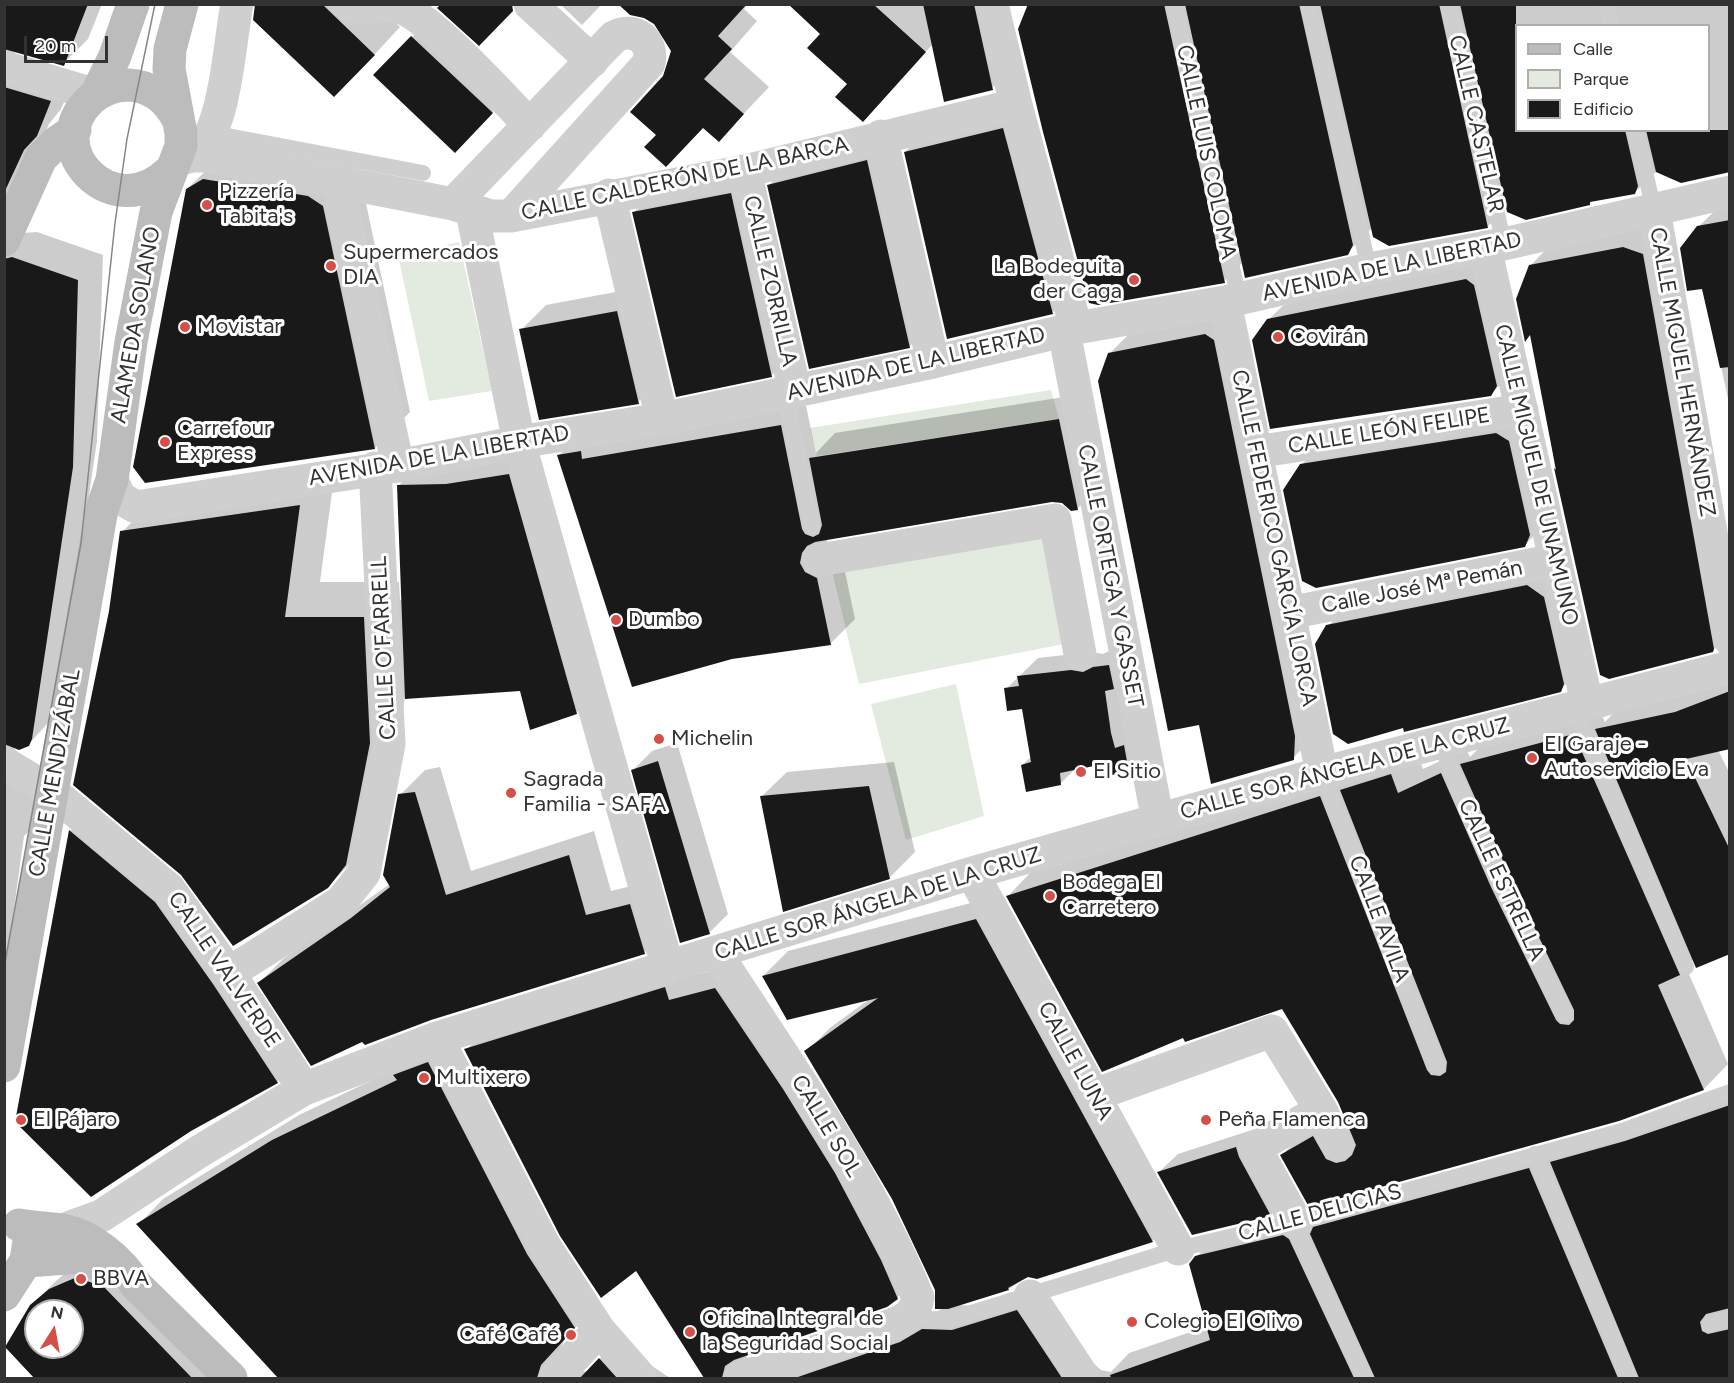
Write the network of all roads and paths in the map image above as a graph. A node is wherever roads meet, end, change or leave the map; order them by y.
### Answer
1 (133, 4) edge
2 (182, 4) edge
3 (237, 4) edge
4 (349, 4) edge
5 (530, 4) edge
6 (992, 4) edge
7 (1174, 4) edge
8 (1309, 4) edge
9 (1449, 4) edge
10 (1606, 4) edge
11 (1611, 24) edge
12 (592, 61) junction
13 (4, 67) edge
14 (96, 95) junction
15 (1016, 105) junction
16 (178, 119) junction
17 (530, 125) junction
18 (75, 130) junction
19 (1635, 132) edge
20 (881, 136) junction
21 (188, 155) junction
22 (745, 171) junction
23 (423, 173) dead end
24 (345, 182) junction
25 (1730, 192) edge
26 (609, 195) junction
27 (462, 208) junction
28 (1654, 210) junction
29 (511, 216) junction
30 (4, 240) edge
31 (1494, 245) junction
32 (1369, 269) junction
33 (1232, 301) junction
34 (1070, 329) junction
35 (933, 362) junction
36 (790, 392) junction
37 (1521, 410) junction
38 (662, 419) junction
39 (519, 442) junction
40 (1256, 452) junction
41 (387, 467) junction
42 (111, 480) junction
43 (812, 527) dead end
44 (819, 560) dead end
45 (1555, 560) junction
46 (1289, 613) junction
47 (1730, 640) edge
48 (1080, 654) dead end
49 (1730, 668) edge
50 (1581, 704) junction
51 (1440, 744) junction
52 (4, 763) edge
53 (1322, 773) junction
54 (51, 791) junction
55 (1158, 821) junction
56 (972, 873) junction
57 (716, 953) junction
58 (1686, 967) dead end
59 (668, 968) junction
60 (230, 973) junction
61 (1564, 1015) dead end
62 (437, 1038) junction
63 (4, 1066) edge
64 (1437, 1066) dead end
65 (304, 1089) junction
66 (1730, 1092) edge
67 (1094, 1095) junction
68 (1321, 1110) junction
69 (1337, 1144) dead end
70 (1535, 1154) junction
71 (10, 1218) edge
72 (1295, 1222) junction
73 (62, 1230) junction
74 (1178, 1250) junction
75 (14, 1275) edge
76 (136, 1285) junction
77 (1030, 1296) junction
78 (912, 1313) junction
79 (1730, 1318) edge
80 (1710, 1324) dead end
81 (599, 1330) junction
82 (231, 1378) edge
83 (555, 1378) edge
84 (641, 1378) edge
85 (740, 1378) edge
86 (1084, 1378) edge
87 (1365, 1378) edge
88 (1629, 1378) edge

1 - 14 main road
2 - 16 main road, ALAMEDA SOLANO
3 - 21 street
4 - 17 street
5 - 12 street
6 - 15 street, CALLE ORTEGA Y GASSET
7 - 33 lane, CALLE LUIS COLOMA
8 - 32 lane
9 - 31 lane, CALLE CASTELAR
10 - 11 lane
12 - 17 street
12 - 29 street
13 - 14 street
14 - 16 main road
14 - 18 main road
15 - 20 street, CALLE CALDERÓN DE LA BARCA
15 - 34 street, CALLE ORTEGA Y GASSET
16 - 21 main road, ALAMEDA SOLANO
17 - 27 street
18 - 21 main road
18 - 30 main road
19 - 28 lane
20 - 22 street, CALLE CALDERÓN DE LA BARCA
20 - 35 street
21 - 23 lane
21 - 24 street, CALLE CALDERÓN DE LA BARCA
21 - 42 main road, ALAMEDA SOLANO
22 - 26 street, CALLE CALDERÓN DE LA BARCA
22 - 36 street, CALLE ZORRILLA
24 - 27 street, CALLE CALDERÓN DE LA BARCA
24 - 41 street, CALLE O'FARRELL
25 - 28 street, AVENIDA DE LA LIBERTAD
26 - 29 street, CALLE CALDERÓN DE LA BARCA
26 - 38 street
27 - 29 street, CALLE CALDERÓN DE LA BARCA
27 - 39 street
28 - 31 street, AVENIDA DE LA LIBERTAD
28 - 47 street, CALLE MIGUEL HERNÁNDEZ
31 - 32 street, AVENIDA DE LA LIBERTAD
31 - 37 street, CALLE MIGUEL DE UNAMUNO
32 - 33 street, AVENIDA DE LA LIBERTAD
33 - 34 street, AVENIDA DE LA LIBERTAD
33 - 40 street, CALLE FEDERICO GARCÍA LORCA
34 - 35 street, AVENIDA DE LA LIBERTAD
34 - 55 street, CALLE ORTEGA Y GASSET
35 - 36 street, AVENIDA DE LA LIBERTAD
36 - 38 street, AVENIDA DE LA LIBERTAD
36 - 43 lane
37 - 40 street, CALLE LEÓN FELIPE
37 - 45 street, CALLE MIGUEL DE UNAMUNO
38 - 39 street, AVENIDA DE LA LIBERTAD
39 - 41 street, AVENIDA DE LA LIBERTAD
39 - 59 street
40 - 46 street, CALLE FEDERICO GARCÍA LORCA
41 - 42 street, AVENIDA DE LA LIBERTAD
41 - 60 street, CALLE O'FARRELL
42 - 54 main road, CALLE MENDIZÁBAL
44 - 48 street
45 - 46 street, Calle José Mª Pemán
45 - 50 street, CALLE MIGUEL DE UNAMUNO
46 - 53 street, CALLE FEDERICO GARCÍA LORCA
49 - 50 street, CALLE SOR ÁNGELA DE LA CRUZ
50 - 51 street, CALLE SOR ÁNGELA DE LA CRUZ
50 - 58 lane
51 - 53 street, CALLE SOR ÁNGELA DE LA CRUZ
51 - 61 lane, CALLE ESTRELLA
52 - 54 street, CALLE VALVERDE
53 - 55 street, CALLE SOR ÁNGELA DE LA CRUZ
53 - 64 lane, CALLE AVILA
54 - 60 street, CALLE VALVERDE
54 - 63 main road, CALLE MENDIZÁBAL
55 - 56 street, CALLE SOR ÁNGELA DE LA CRUZ
56 - 57 street, CALLE SOR ÁNGELA DE LA CRUZ
56 - 67 street, CALLE LUNA
57 - 59 street, CALLE SOR ÁNGELA DE LA CRUZ
57 - 78 street, CALLE SOL
59 - 62 street, CALLE SOR ÁNGELA DE LA CRUZ
60 - 65 street, CALLE VALVERDE
62 - 65 street, CALLE SOR ÁNGELA DE LA CRUZ
62 - 81 street
65 - 73 street, CALLE SOR ÁNGELA DE LA CRUZ
66 - 70 lane, CALLE DELICIAS
67 - 68 street
67 - 74 street, CALLE LUNA
68 - 69 street
68 - 72 street
70 - 72 lane, CALLE DELICIAS
70 - 88 lane
71 - 73 main road
71 - 75 main road
72 - 74 lane, CALLE DELICIAS
72 - 87 lane
73 - 76 main road
74 - 77 lane, CALLE DELICIAS
75 - 76 main road
76 - 82 main road
77 - 78 lane, CALLE DELICIAS
77 - 86 street
78 - 85 street
79 - 80 lane
81 - 83 street
81 - 84 street

